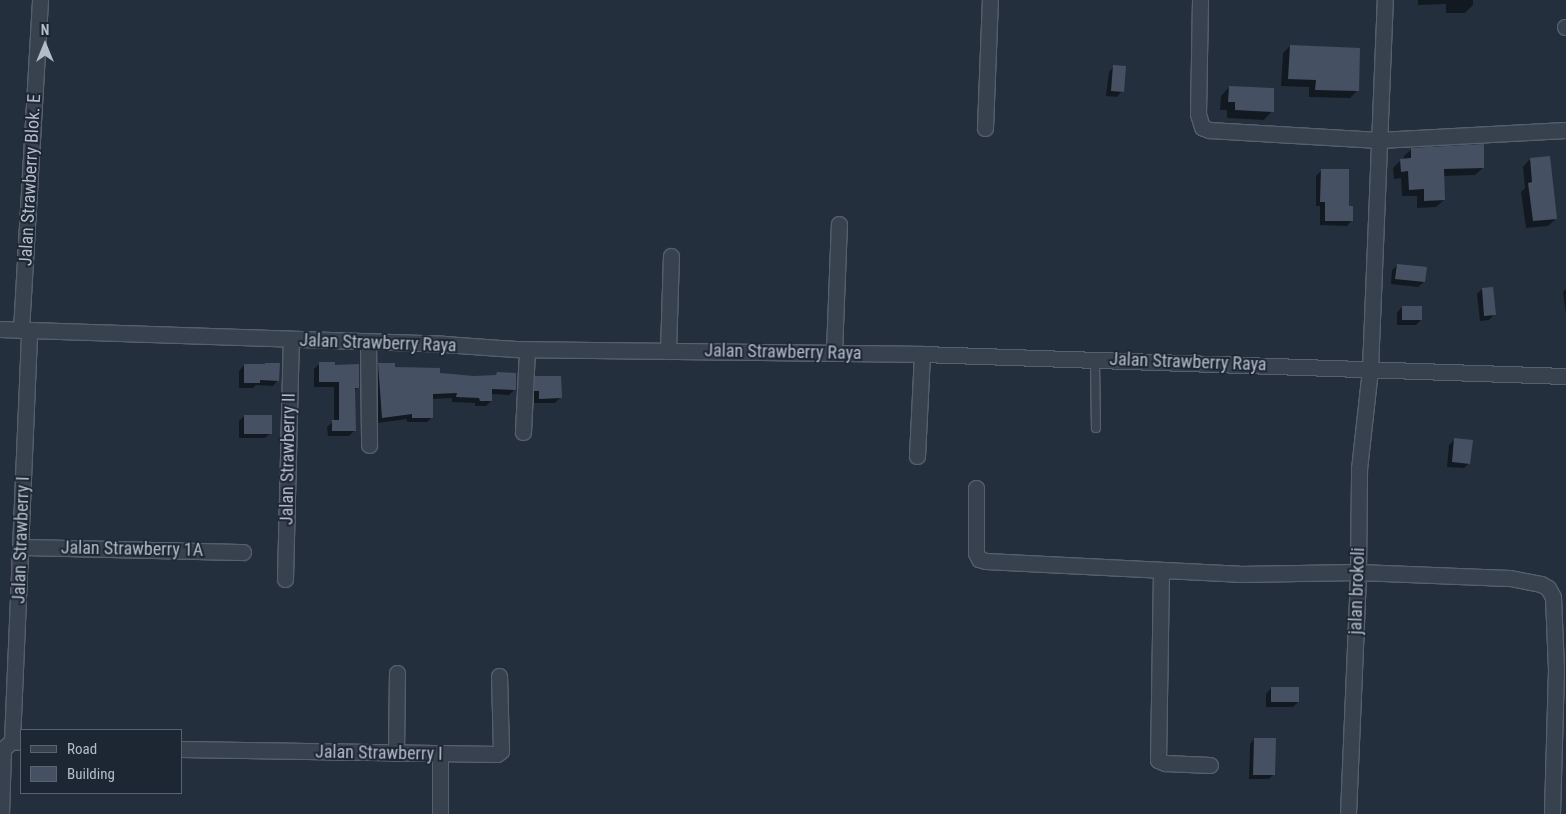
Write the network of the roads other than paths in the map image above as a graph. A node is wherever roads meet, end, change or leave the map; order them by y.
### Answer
1 (40, 0) edge
2 (990, 0) edge
3 (1200, 0) edge
4 (1385, 0) edge
5 (986, 128) dead end
6 (1566, 130) edge
7 (1379, 140) junction
8 (839, 224) dead end
9 (671, 256) dead end
10 (0, 329) edge
11 (25, 330) junction
12 (291, 340) junction
13 (368, 342) junction
14 (527, 350) junction
15 (668, 351) junction
16 (834, 352) junction
17 (922, 354) junction
18 (1095, 360) junction
19 (1370, 369) junction
20 (1566, 376) edge
21 (1096, 428) dead end
22 (523, 432) dead end
23 (369, 445) dead end
24 (917, 456) dead end
25 (976, 488) dead end
26 (21, 547) junction
27 (243, 552) dead end
28 (1161, 571) junction
29 (1358, 572) junction
30 (285, 578) dead end
31 (397, 674) dead end
32 (499, 676) dead end
33 (17, 742) edge
34 (182, 749) edge
35 (396, 753) junction
36 (440, 754) junction
37 (1210, 765) dead end
38 (1, 814) edge
39 (440, 814) edge
40 (1348, 814) edge
41 (1552, 814) edge

1 - 11 street, Jalan Strawberry Blok. E
2 - 5 street
3 - 7 street
4 - 7 street, jalan brokoli
6 - 7 street
7 - 19 street, jalan brokoli
8 - 16 street
9 - 15 street
10 - 11 street, Jalan Strawberry Raya
11 - 12 street, Jalan Strawberry Raya
11 - 26 street, Jalan Strawberry I
12 - 13 street, Jalan Strawberry Raya
12 - 30 street, Jalan Strawberry II
13 - 14 street, Jalan Strawberry Raya
13 - 23 street
14 - 15 street, Jalan Strawberry Raya
14 - 22 street
15 - 16 street, Jalan Strawberry Raya
16 - 17 street, Jalan Strawberry Raya
17 - 18 street, Jalan Strawberry Raya
17 - 24 street
18 - 19 street, Jalan Strawberry Raya
18 - 21 lane
19 - 20 street, Jalan Strawberry Raya
19 - 29 street, jalan brokoli
25 - 28 street
26 - 27 street, Jalan Strawberry 1A
26 - 33 street, Jalan Strawberry I
28 - 29 street
28 - 37 street
29 - 40 street, jalan brokoli
29 - 41 street
31 - 35 street
32 - 36 street, Jalan Strawberry I
33 - 38 street
34 - 35 street, Jalan Strawberry I
35 - 36 street, Jalan Strawberry I
36 - 39 street

